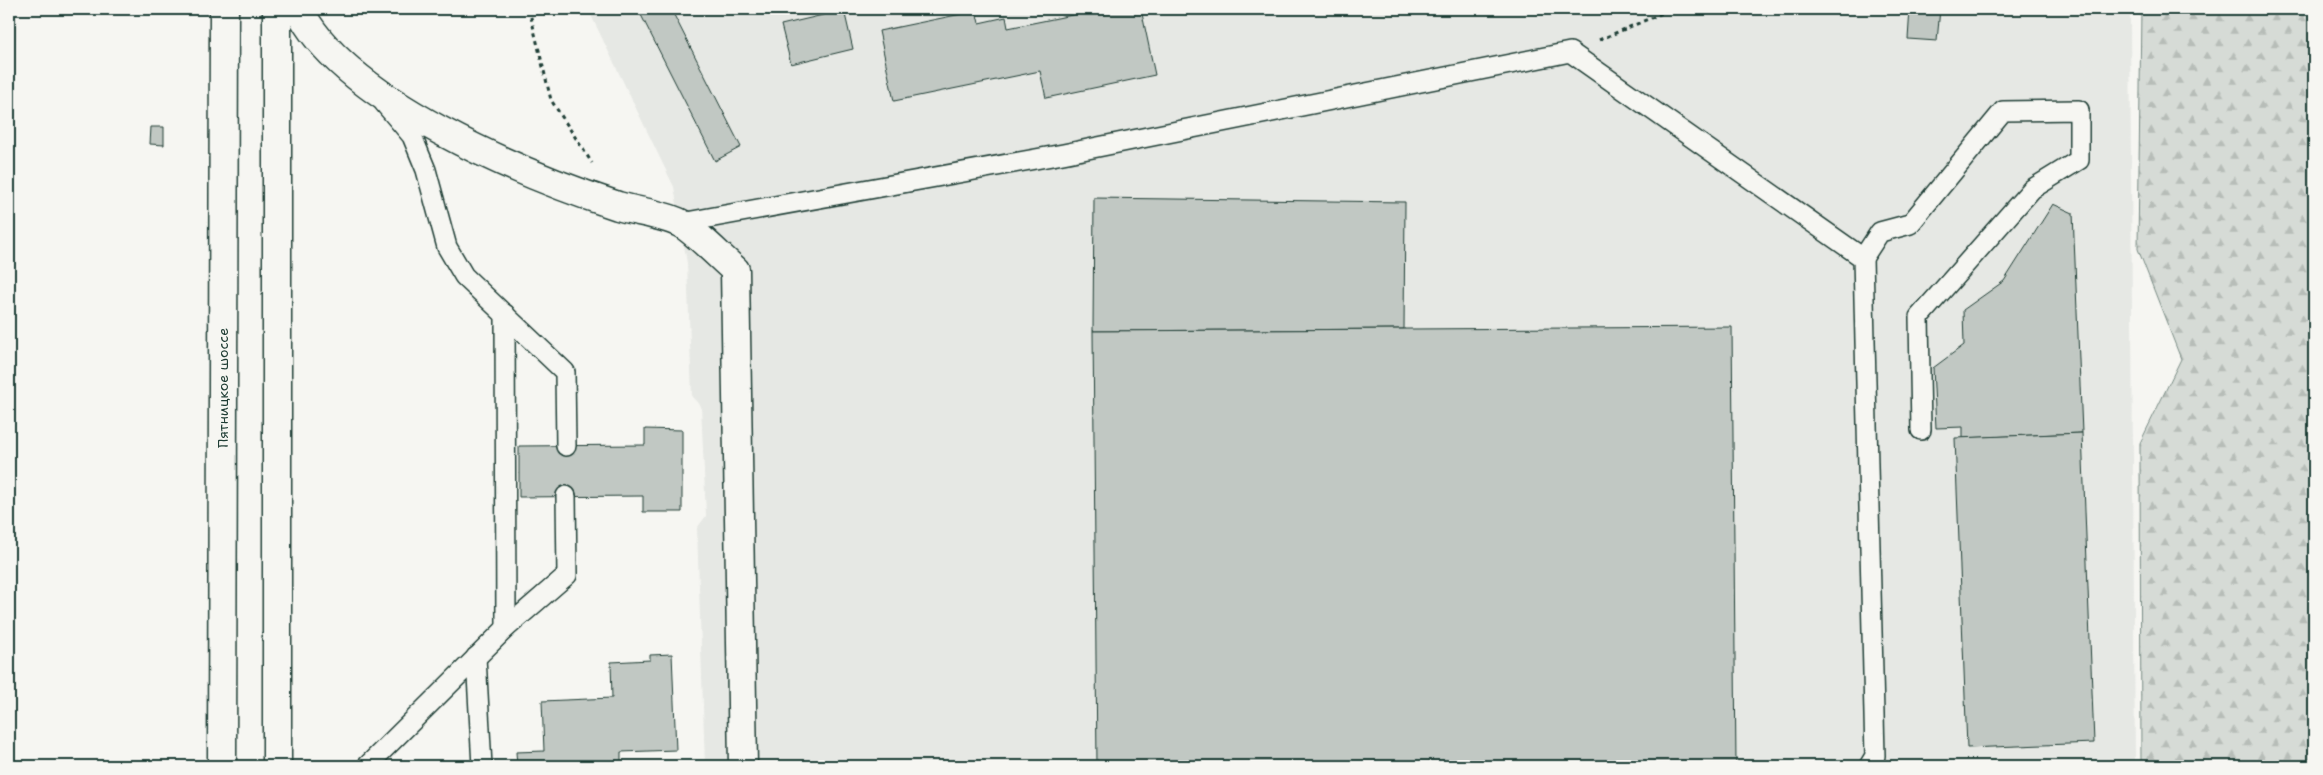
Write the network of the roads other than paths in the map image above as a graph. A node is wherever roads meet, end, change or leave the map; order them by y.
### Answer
1 (224, 9) edge
2 (277, 9) edge
3 (299, 9) edge
4 (370, 87) junction
5 (681, 223) junction
6 (1863, 258) junction
7 (505, 314) junction
8 (1920, 430) dead end
9 (566, 446) dead end
10 (566, 496) dead end
11 (506, 628) junction
12 (476, 657) junction
13 (222, 766) edge
14 (277, 766) edge
15 (366, 766) edge
16 (482, 766) edge
17 (742, 766) edge
18 (1870, 766) edge

1 - 13 main road, Пятницкое шоссе
2 - 14 main road
3 - 4 main road
4 - 5 main road
4 - 7 lane
5 - 6 lane
5 - 17 main road
6 - 8 lane
6 - 18 lane
7 - 9 lane
7 - 11 lane
10 - 11 lane
11 - 12 lane
12 - 15 lane
12 - 16 lane

